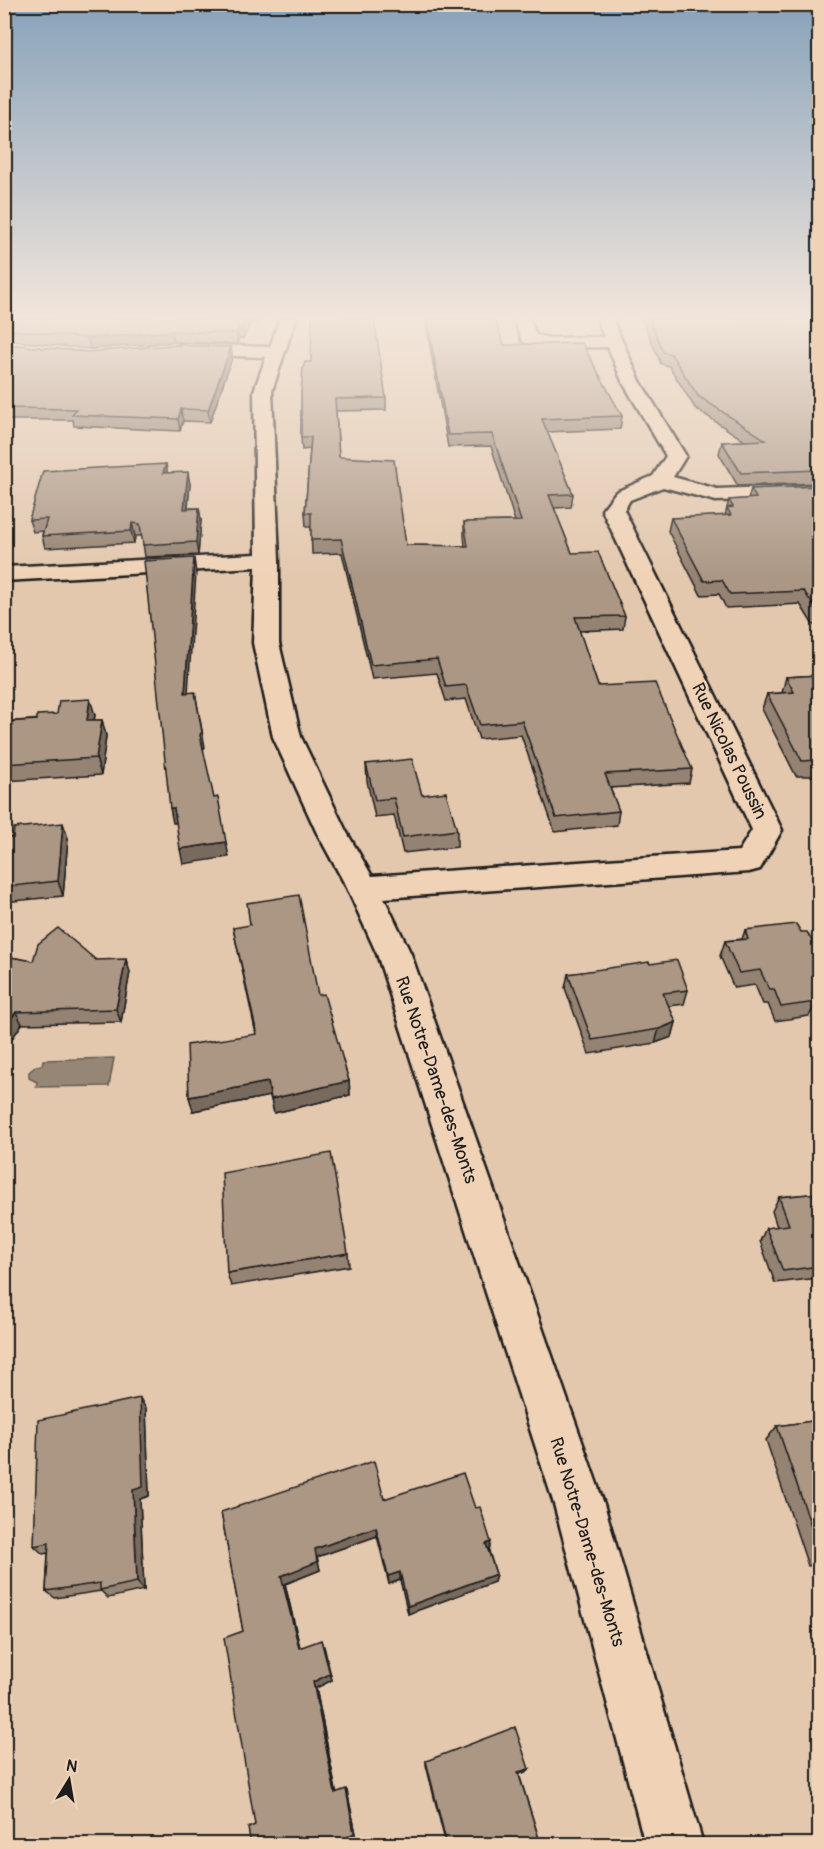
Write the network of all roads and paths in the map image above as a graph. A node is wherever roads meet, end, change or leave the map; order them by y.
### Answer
1 (263, 404) edge
2 (645, 404) edge
3 (661, 480) junction
4 (819, 491) edge
5 (268, 560) junction
6 (4, 574) edge
7 (363, 888) junction
8 (674, 1845) edge

1 - 5 street, Rue Notre-Dame-des-Monts
2 - 3 street
3 - 4 street
3 - 7 street, Rue Nicolas Poussin
5 - 6 street
5 - 7 street, Rue Notre-Dame-des-Monts
7 - 8 street, Rue Notre-Dame-des-Monts

